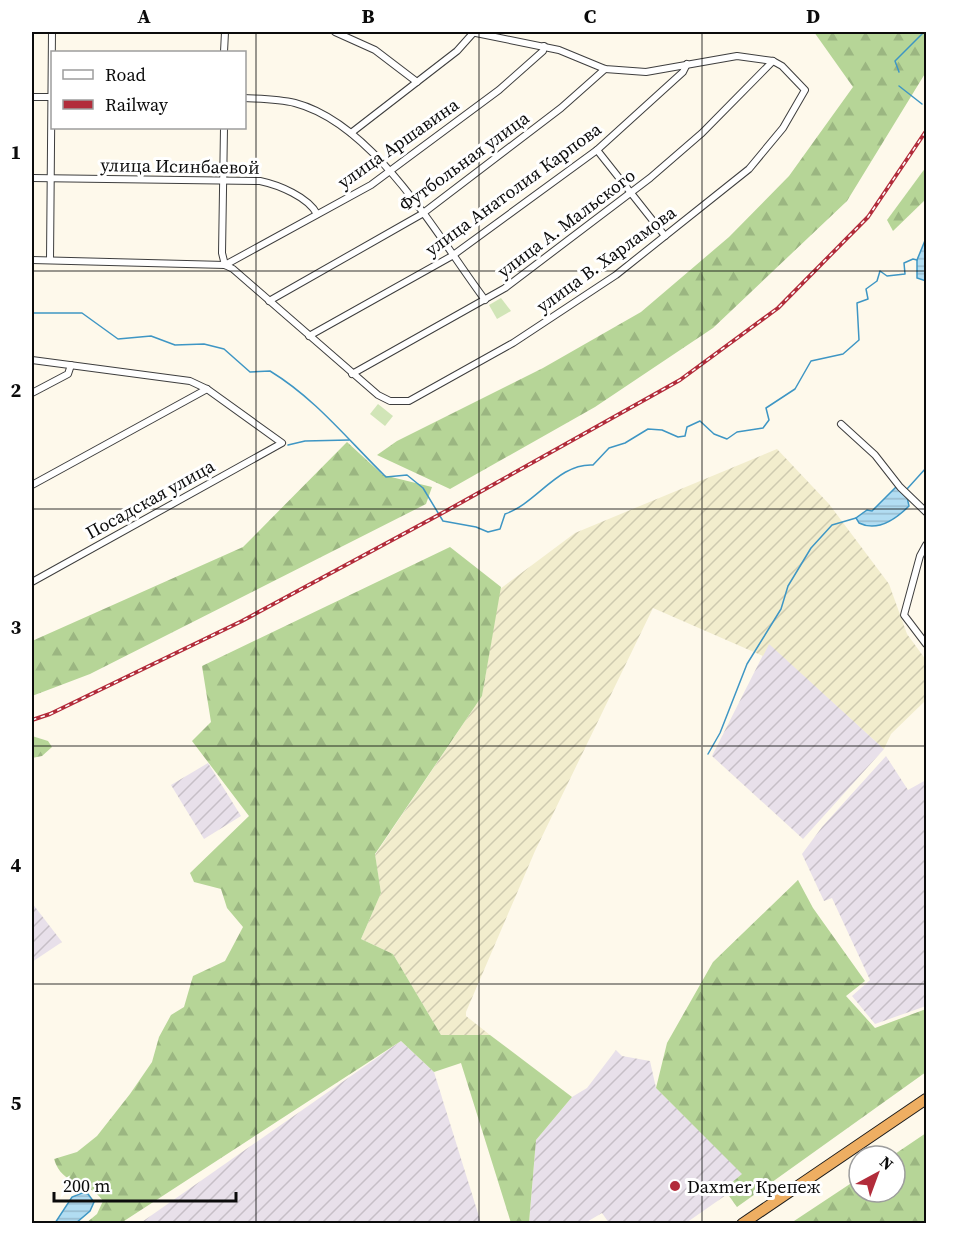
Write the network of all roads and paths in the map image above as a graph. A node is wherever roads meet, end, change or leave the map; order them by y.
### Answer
1 (52, 32) edge
2 (225, 32) edge
3 (335, 32) edge
4 (472, 32) edge
5 (544, 46) junction
6 (52, 51) edge
7 (224, 51) edge
8 (773, 61) junction
9 (687, 64) junction
10 (605, 69) junction
11 (417, 82) junction
12 (32, 96) edge
13 (51, 97) edge
14 (246, 98) edge
15 (52, 129) edge
16 (224, 129) edge
17 (351, 133) junction
18 (597, 150) junction
19 (391, 171) junction
20 (32, 178) edge
21 (51, 179) junction
22 (224, 180) junction
23 (630, 193) junction
24 (317, 214) junction
25 (422, 214) junction
26 (665, 236) junction
27 (452, 256) junction
28 (32, 260) edge
29 (50, 260) junction
30 (225, 265) junction
31 (485, 300) junction
32 (269, 301) junction
33 (309, 336) junction
34 (32, 360) edge
35 (71, 365) junction
36 (352, 374) junction
37 (207, 389) junction
38 (32, 393) edge
39 (841, 424) dead end
40 (32, 485) edge
41 (927, 512) edge
42 (927, 545) edge
43 (32, 582) edge
44 (927, 644) edge
45 (927, 1099) edge
46 (742, 1224) edge

1 - 6 street
2 - 7 street
3 - 11 street
4 - 5 street
4 - 11 street
5 - 10 street
5 - 19 street, улица Аршавина
8 - 9 street
8 - 23 street, улица А. Мальского
8 - 26 street, улица В. Харламова
9 - 10 street
9 - 18 street, улица Анатолия Карпова
10 - 25 street, Футбольная улица
11 - 17 street
12 - 13 street
14 - 17 street
15 - 21 street
16 - 22 street
17 - 19 street
18 - 23 street
18 - 27 street, улица Анатолия Карпова
19 - 24 street, улица Аршавина
19 - 25 street
20 - 21 street, улица Исинбаевой
21 - 22 street, улица Исинбаевой
21 - 29 street
22 - 24 street, улица Исинбаевой
22 - 30 street
23 - 26 street
23 - 31 street, улица А. Мальского
24 - 30 street, улица Аршавина
25 - 27 street
25 - 32 street, Футбольная улица
26 - 36 street, улица В. Харламова
27 - 31 street
27 - 33 street, улица Анатолия Карпова
28 - 29 street
29 - 30 street
30 - 32 street, улица В. Харламова
31 - 36 street, улица А. Мальского
32 - 33 street, улица В. Харламова
33 - 36 street, улица В. Харламова
34 - 35 street
35 - 37 street
35 - 38 street
37 - 40 street
37 - 43 street, Посадская улица
39 - 41 street
42 - 44 street
45 - 46 highway

